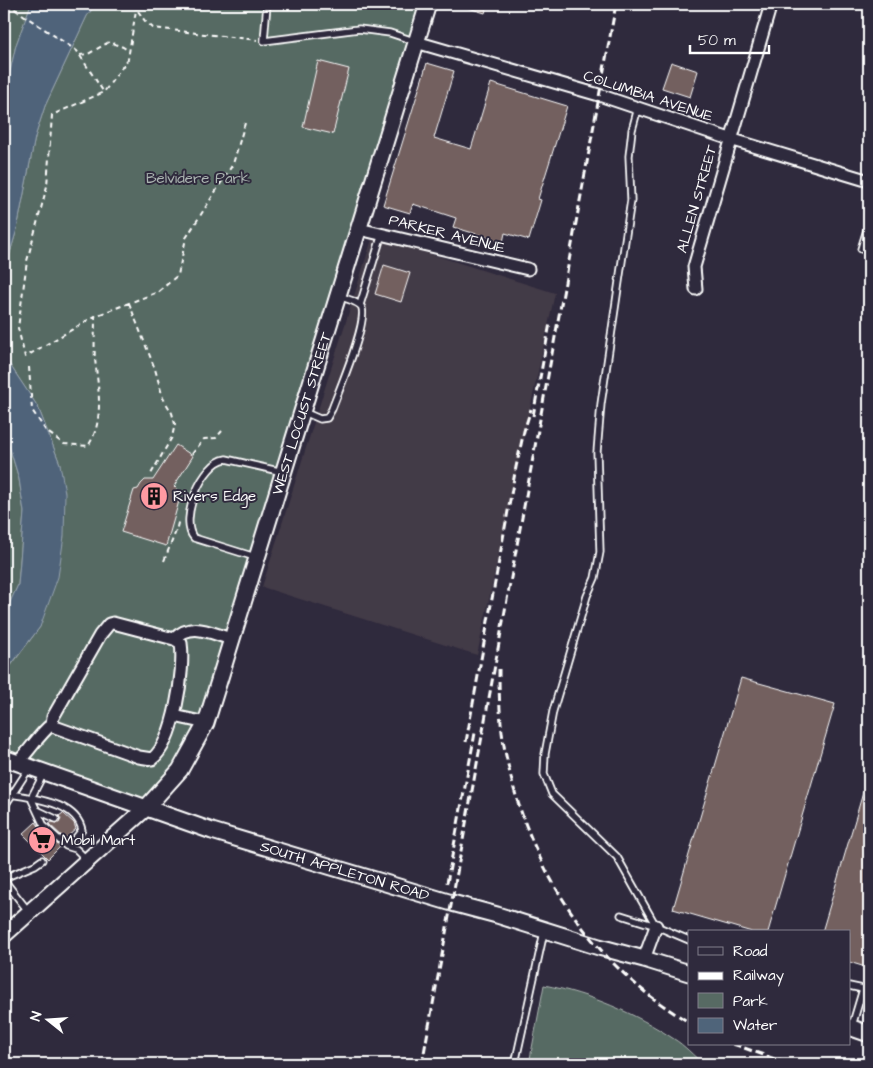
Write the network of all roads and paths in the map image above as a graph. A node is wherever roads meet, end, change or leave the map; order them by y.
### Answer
1 (7, 4) edge
2 (137, 4) edge
3 (267, 4) edge
4 (428, 4) edge
5 (771, 4) edge
6 (137, 9) junction
7 (264, 41) junction
8 (416, 42) junction
9 (129, 51) junction
10 (80, 55) junction
11 (104, 92) junction
12 (638, 108) junction
13 (245, 123) dead end
14 (730, 139) junction
15 (869, 181) edge
16 (869, 223) edge
17 (359, 229) junction
18 (382, 234) junction
19 (861, 249) dead end
20 (528, 270) dead end
21 (696, 289) dead end
22 (338, 296) junction
23 (129, 304) junction
24 (360, 305) junction
25 (95, 316) junction
26 (29, 367) dead end
27 (302, 411) junction
28 (222, 431) dead end
29 (192, 454) dead end
30 (283, 472) junction
31 (151, 474) dead end
32 (179, 519) dead end
33 (256, 557) junction
34 (164, 561) dead end
35 (174, 639) junction
36 (231, 639) junction
37 (174, 716) junction
38 (52, 724) junction
39 (206, 724) junction
40 (24, 765) edge
41 (12, 794) junction
42 (31, 798) junction
43 (4, 807) edge
44 (145, 809) junction
45 (37, 810) junction
46 (56, 819) dead end
47 (71, 833) dead end
48 (74, 840) junction
49 (76, 849) junction
50 (42, 860) dead end
51 (87, 860) junction
52 (4, 879) edge
53 (29, 912) junction
54 (621, 915) dead end
55 (656, 926) junction
56 (544, 930) junction
57 (4, 935) edge
58 (688, 940) edge
59 (644, 959) junction
60 (688, 973) edge
61 (850, 986) edge
62 (850, 1028) edge
63 (869, 1034) edge
64 (516, 1064) edge

1 - 10 path
2 - 6 path
3 - 7 lane
4 - 8 main road, WEST LOCUST STREET
5 - 14 street, ALLEN STREET
6 - 7 path
6 - 9 path
7 - 8 lane
8 - 12 street, COLUMBIA AVENUE
8 - 17 main road, WEST LOCUST STREET
9 - 10 path
9 - 11 path
10 - 11 path
11 - 25 path
12 - 14 street, COLUMBIA AVENUE
12 - 55 lane
13 - 23 path
14 - 15 street, COLUMBIA AVENUE
14 - 21 street, ALLEN STREET
16 - 19 lane
17 - 18 street, PARKER AVENUE
17 - 22 main road, WEST LOCUST STREET
18 - 20 street, PARKER AVENUE
18 - 24 lane
22 - 24 lane
22 - 27 main road, WEST LOCUST STREET
23 - 25 path
23 - 31 path
24 - 27 lane
25 - 26 path
27 - 30 main road, WEST LOCUST STREET
28 - 29 path
30 - 33 main road, WEST LOCUST STREET
30 - 33 lane
32 - 34 path
33 - 36 main road, WEST LOCUST STREET
35 - 36 street
35 - 37 street
35 - 38 street
36 - 39 main road, WEST LOCUST STREET
37 - 38 street
37 - 39 street
38 - 40 street
39 - 44 main road, WEST LOCUST STREET
40 - 41 lane
40 - 42 lane
40 - 44 main road, SOUTH APPLETON ROAD
41 - 42 lane
41 - 43 lane
42 - 45 lane
42 - 48 lane
44 - 51 main road, WEST LOCUST STREET
44 - 56 main road, SOUTH APPLETON ROAD
45 - 46 lane
45 - 49 lane
47 - 48 lane
48 - 49 lane
49 - 51 lane
50 - 52 lane
51 - 53 main road, WEST LOCUST STREET
52 - 53 lane
53 - 57 main road, WEST LOCUST STREET
54 - 55 lane
55 - 58 lane
55 - 59 street
56 - 59 main road, SOUTH APPLETON ROAD
56 - 64 lane
59 - 60 main road, SOUTH APPLETON ROAD
61 - 62 lane
62 - 63 main road

